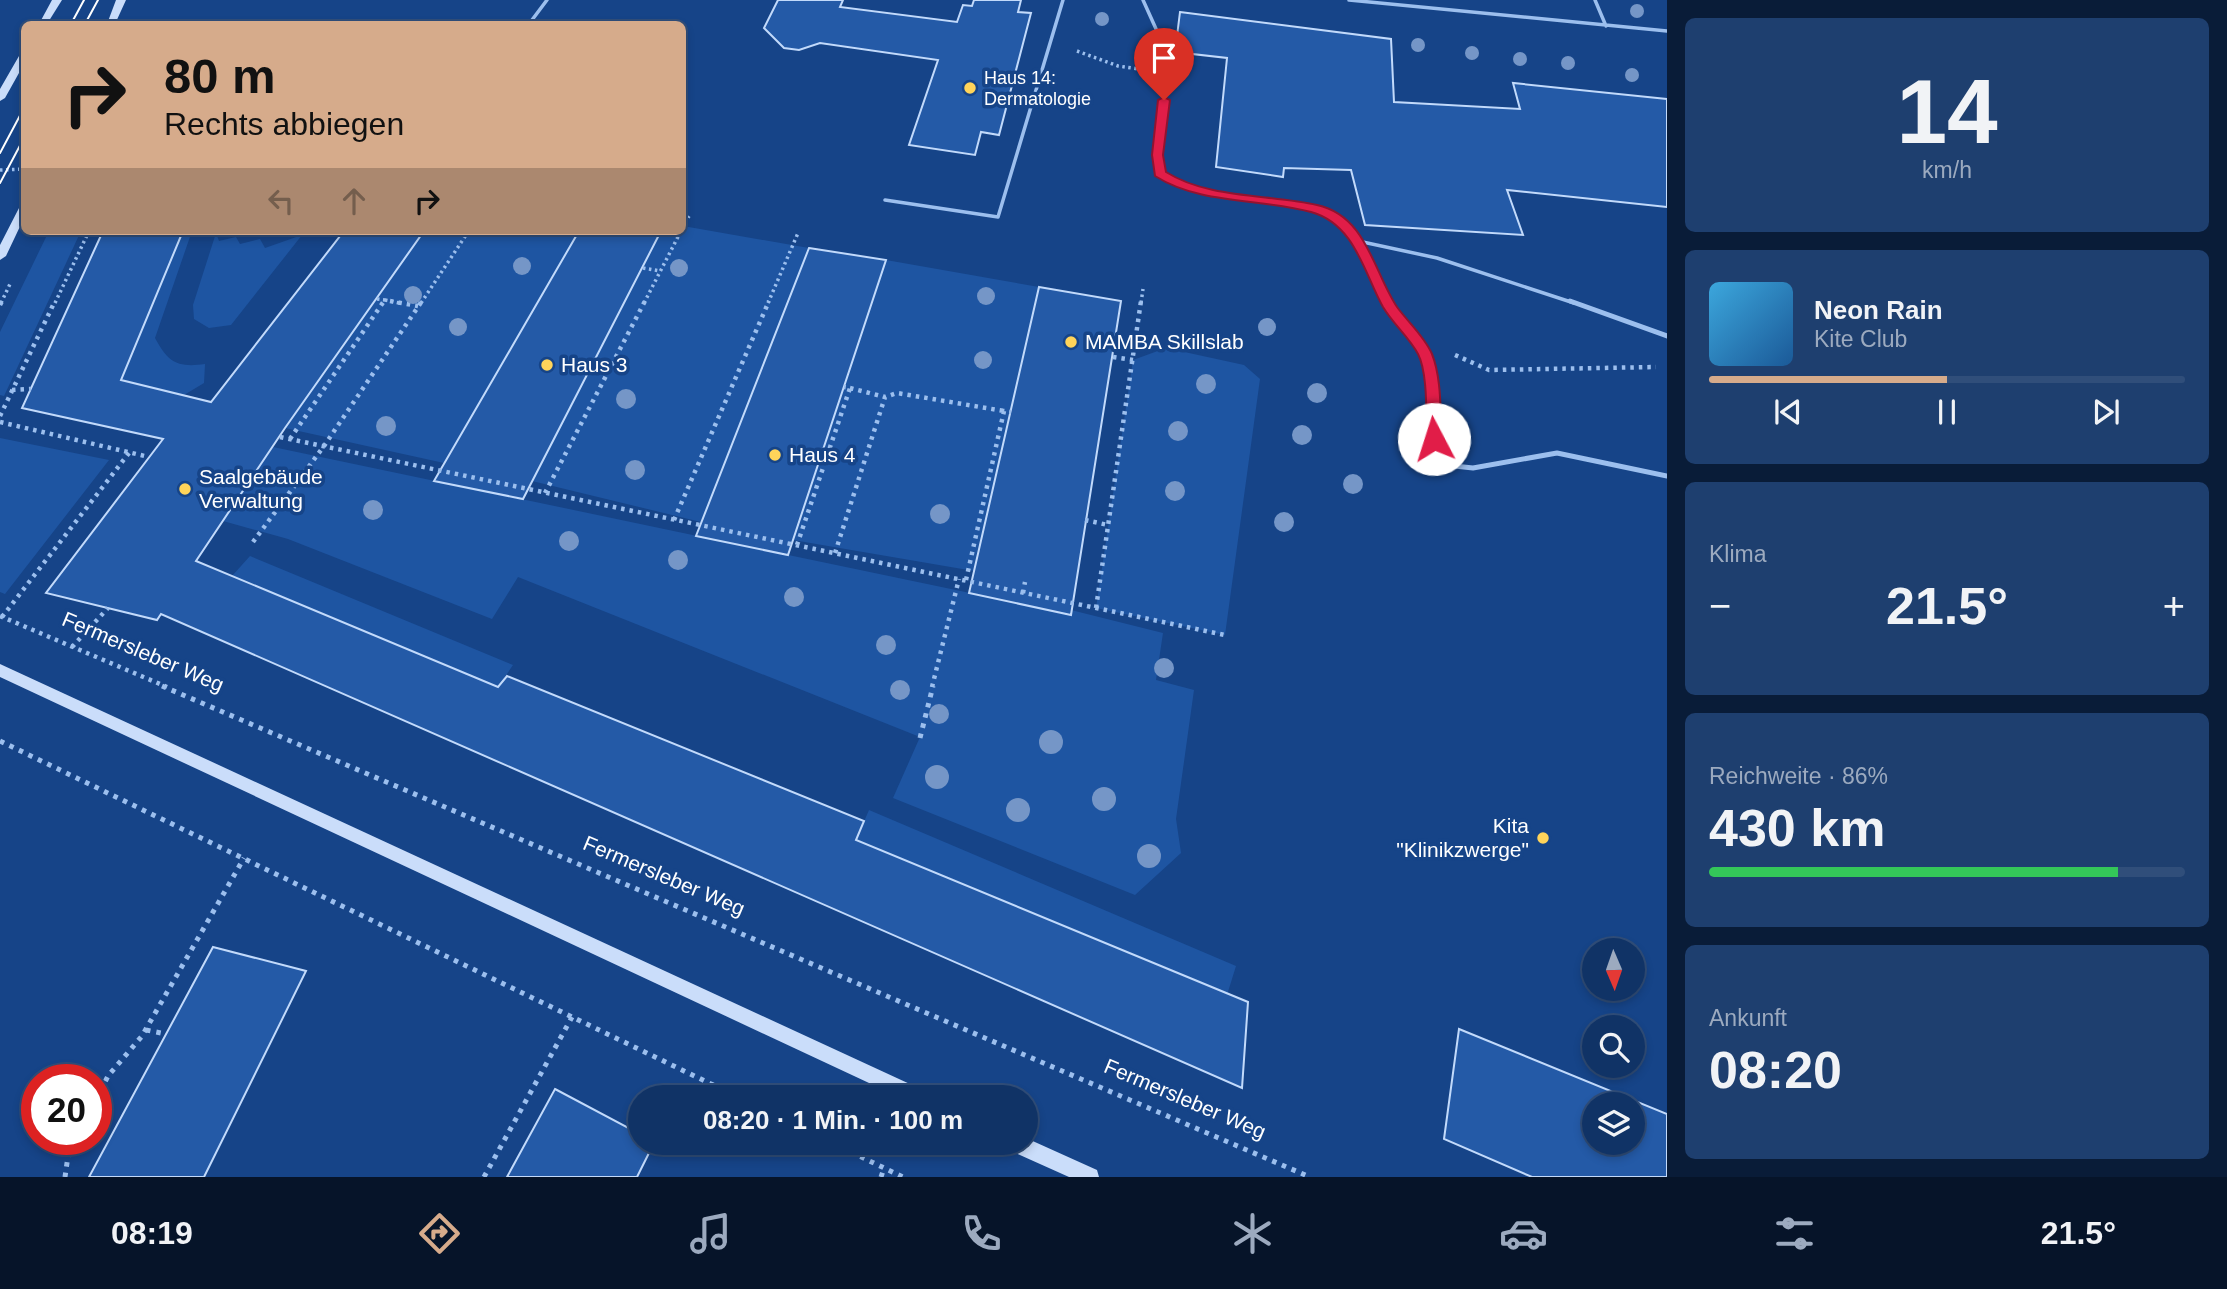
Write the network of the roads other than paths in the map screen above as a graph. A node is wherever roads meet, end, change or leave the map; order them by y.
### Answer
1 (57, 0) edge
2 (121, 0) edge
3 (547, 0) edge
4 (1063, 0) edge
5 (1143, 0) edge
6 (1349, 0) edge
7 (1595, 0) edge
8 (45, 21) edge
9 (112, 21) edge
10 (531, 21) edge
11 (1606, 26) junction
12 (1667, 31) edge
13 (21, 61) edge
14 (0, 98) edge
15 (886, 200) dead end
16 (21, 214) edge
17 (1358, 242) junction
18 (0, 256) edge
19 (1667, 336) edge
20 (1667, 475) edge
21 (0, 670) edge
22 (893, 1085) edge
23 (1038, 1153) edge
24 (1090, 1177) edge

1 - 8 street
2 - 9 street
3 - 10 lane
4 - 15 lane
5 - 17 lane
6 - 11 lane
7 - 11 lane
11 - 12 lane
13 - 14 street
16 - 18 street
17 - 19 lane
17 - 20 lane
21 - 22 street
23 - 24 street

